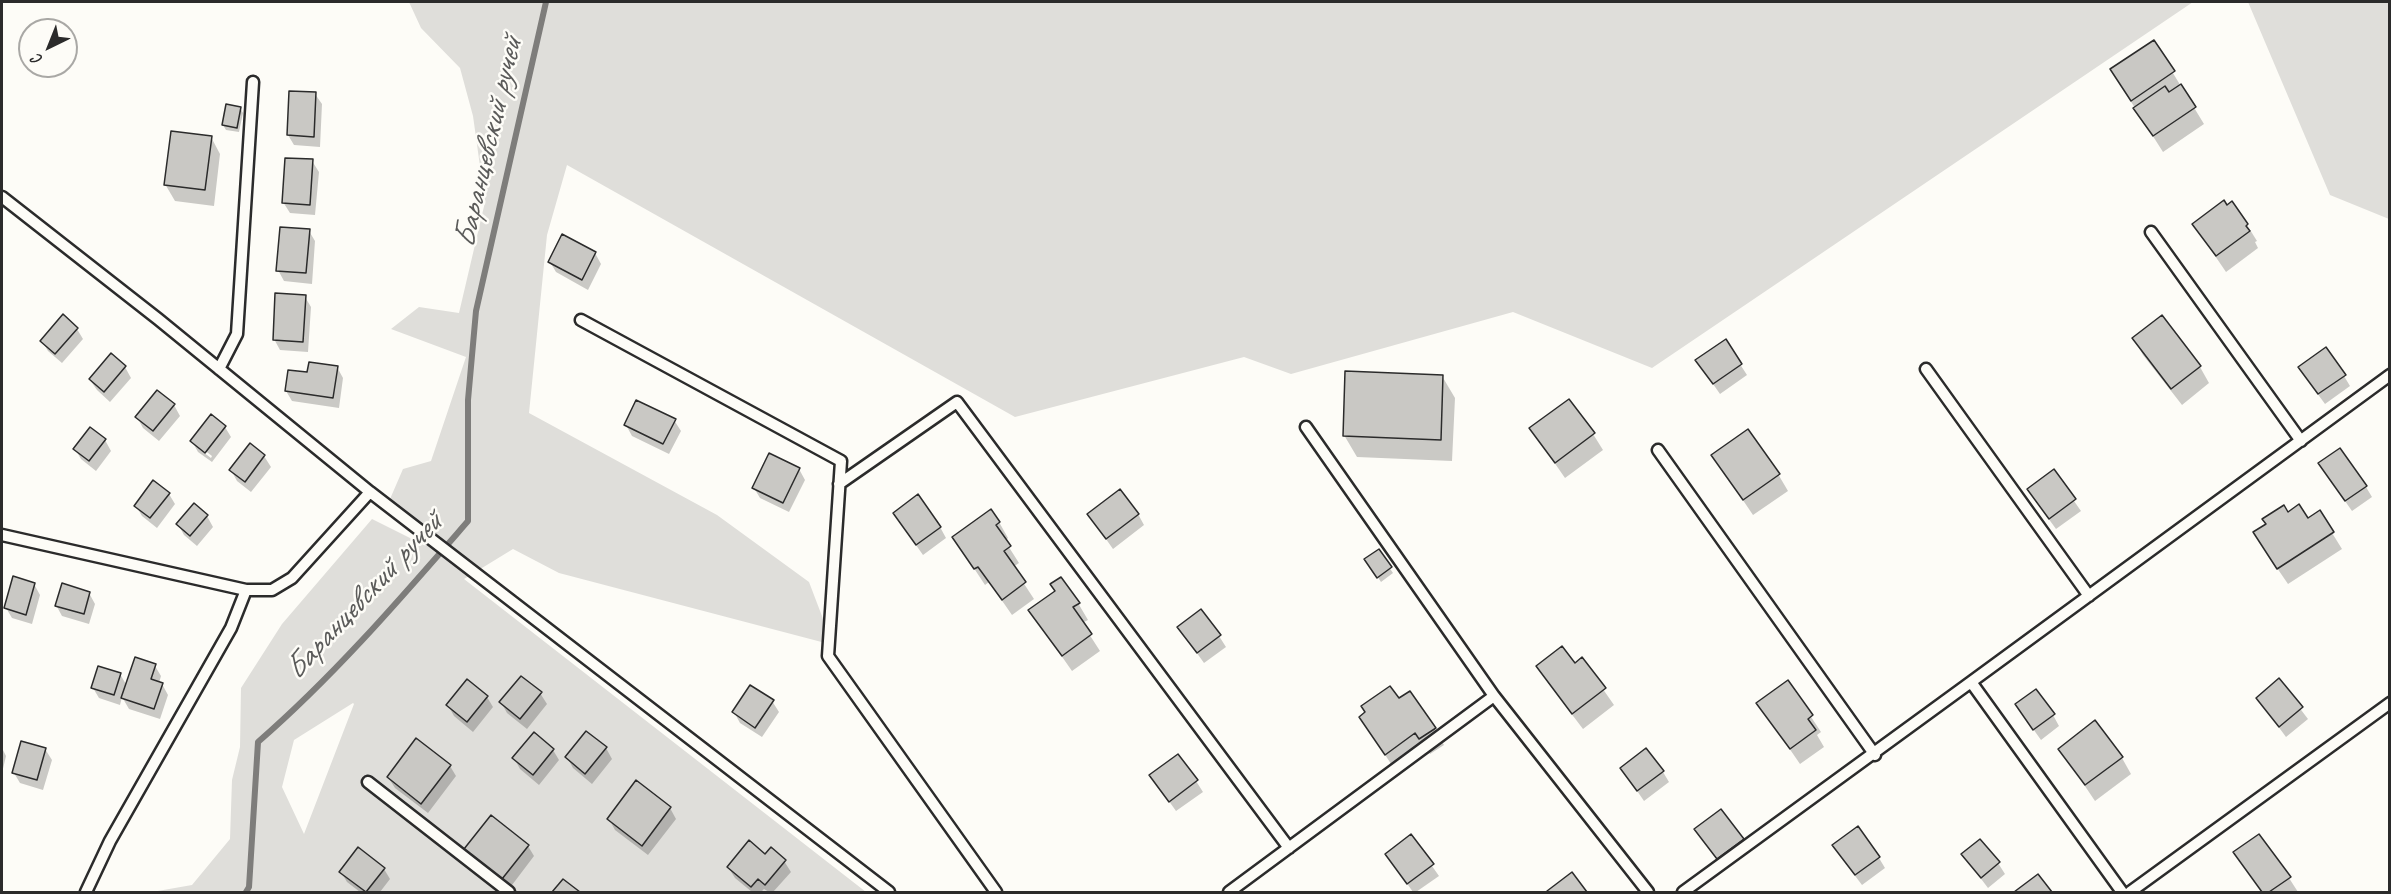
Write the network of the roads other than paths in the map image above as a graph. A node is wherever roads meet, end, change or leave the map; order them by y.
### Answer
1 (253, 82) dead end
2 (2, 197) edge
3 (2151, 232) dead end
4 (581, 320) dead end
5 (219, 369) junction
6 (1926, 369) dead end
7 (2390, 375) edge
8 (1306, 427) dead end
9 (2301, 441) junction
10 (1658, 450) dead end
11 (839, 484) junction
12 (370, 492) junction
13 (2, 535) edge
14 (246, 590) junction
15 (2089, 596) junction
16 (1971, 682) junction
17 (1494, 696) junction
18 (2390, 703) edge
19 (1875, 754) junction
20 (368, 782) dead end
21 (1289, 848) junction
22 (86, 892) edge
23 (509, 892) edge
24 (889, 892) edge
25 (996, 892) edge
26 (1229, 892) edge
27 (1648, 892) edge
28 (1683, 892) edge
29 (2122, 892) edge
30 (2130, 892) edge

1 - 5 lane
2 - 5 lane
3 - 9 lane
4 - 11 lane
5 - 12 lane
6 - 15 lane
7 - 9 lane
8 - 17 lane
9 - 15 lane
10 - 19 lane
11 - 21 lane
11 - 25 lane
12 - 14 lane
12 - 24 lane
13 - 14 lane
14 - 22 lane
15 - 16 lane
16 - 19 lane
16 - 29 lane
17 - 21 lane
17 - 27 lane
18 - 30 lane
19 - 28 lane
20 - 23 lane
21 - 26 lane

